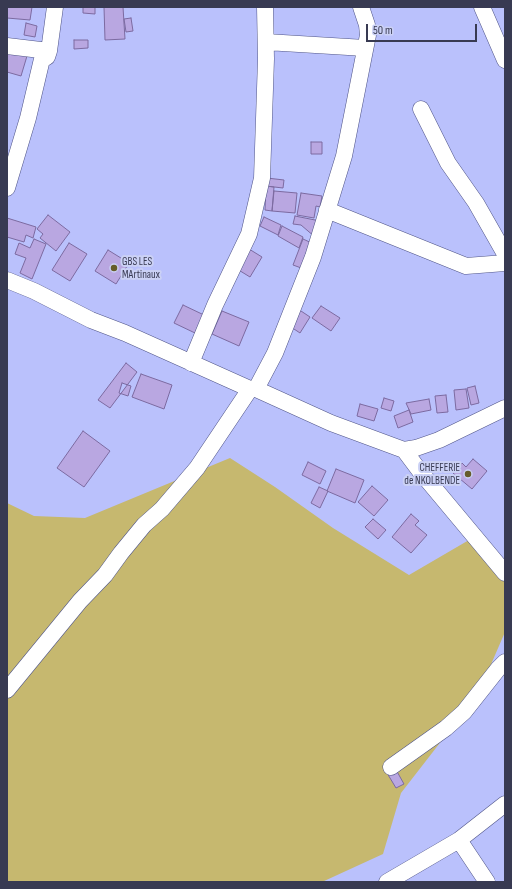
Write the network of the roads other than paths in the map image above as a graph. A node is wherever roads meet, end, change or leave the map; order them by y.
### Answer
1 (55, 7) edge
2 (265, 7) edge
3 (361, 7) edge
4 (482, 7) edge
5 (266, 42) junction
6 (7, 46) edge
7 (365, 48) junction
8 (49, 50) junction
9 (505, 60) edge
10 (421, 109) dead end
11 (7, 188) edge
12 (327, 210) junction
13 (505, 254) edge
14 (505, 263) edge
15 (7, 280) edge
16 (191, 363) junction
17 (253, 389) junction
18 (505, 408) edge
19 (404, 450) junction
20 (505, 573) edge
21 (505, 662) edge
22 (7, 690) edge
23 (391, 767) dead end
24 (505, 804) edge
25 (459, 840) junction
26 (387, 882) edge
27 (487, 882) edge

1 - 8 street
2 - 5 street
3 - 7 street
4 - 9 street
5 - 7 street
5 - 16 street
6 - 8 street
7 - 12 street
8 - 11 street
10 - 13 street
12 - 14 street
12 - 17 street
15 - 16 street
16 - 17 street
17 - 19 street
17 - 22 street
18 - 19 street
19 - 20 street
21 - 23 street
24 - 25 street
25 - 26 street
25 - 27 street

